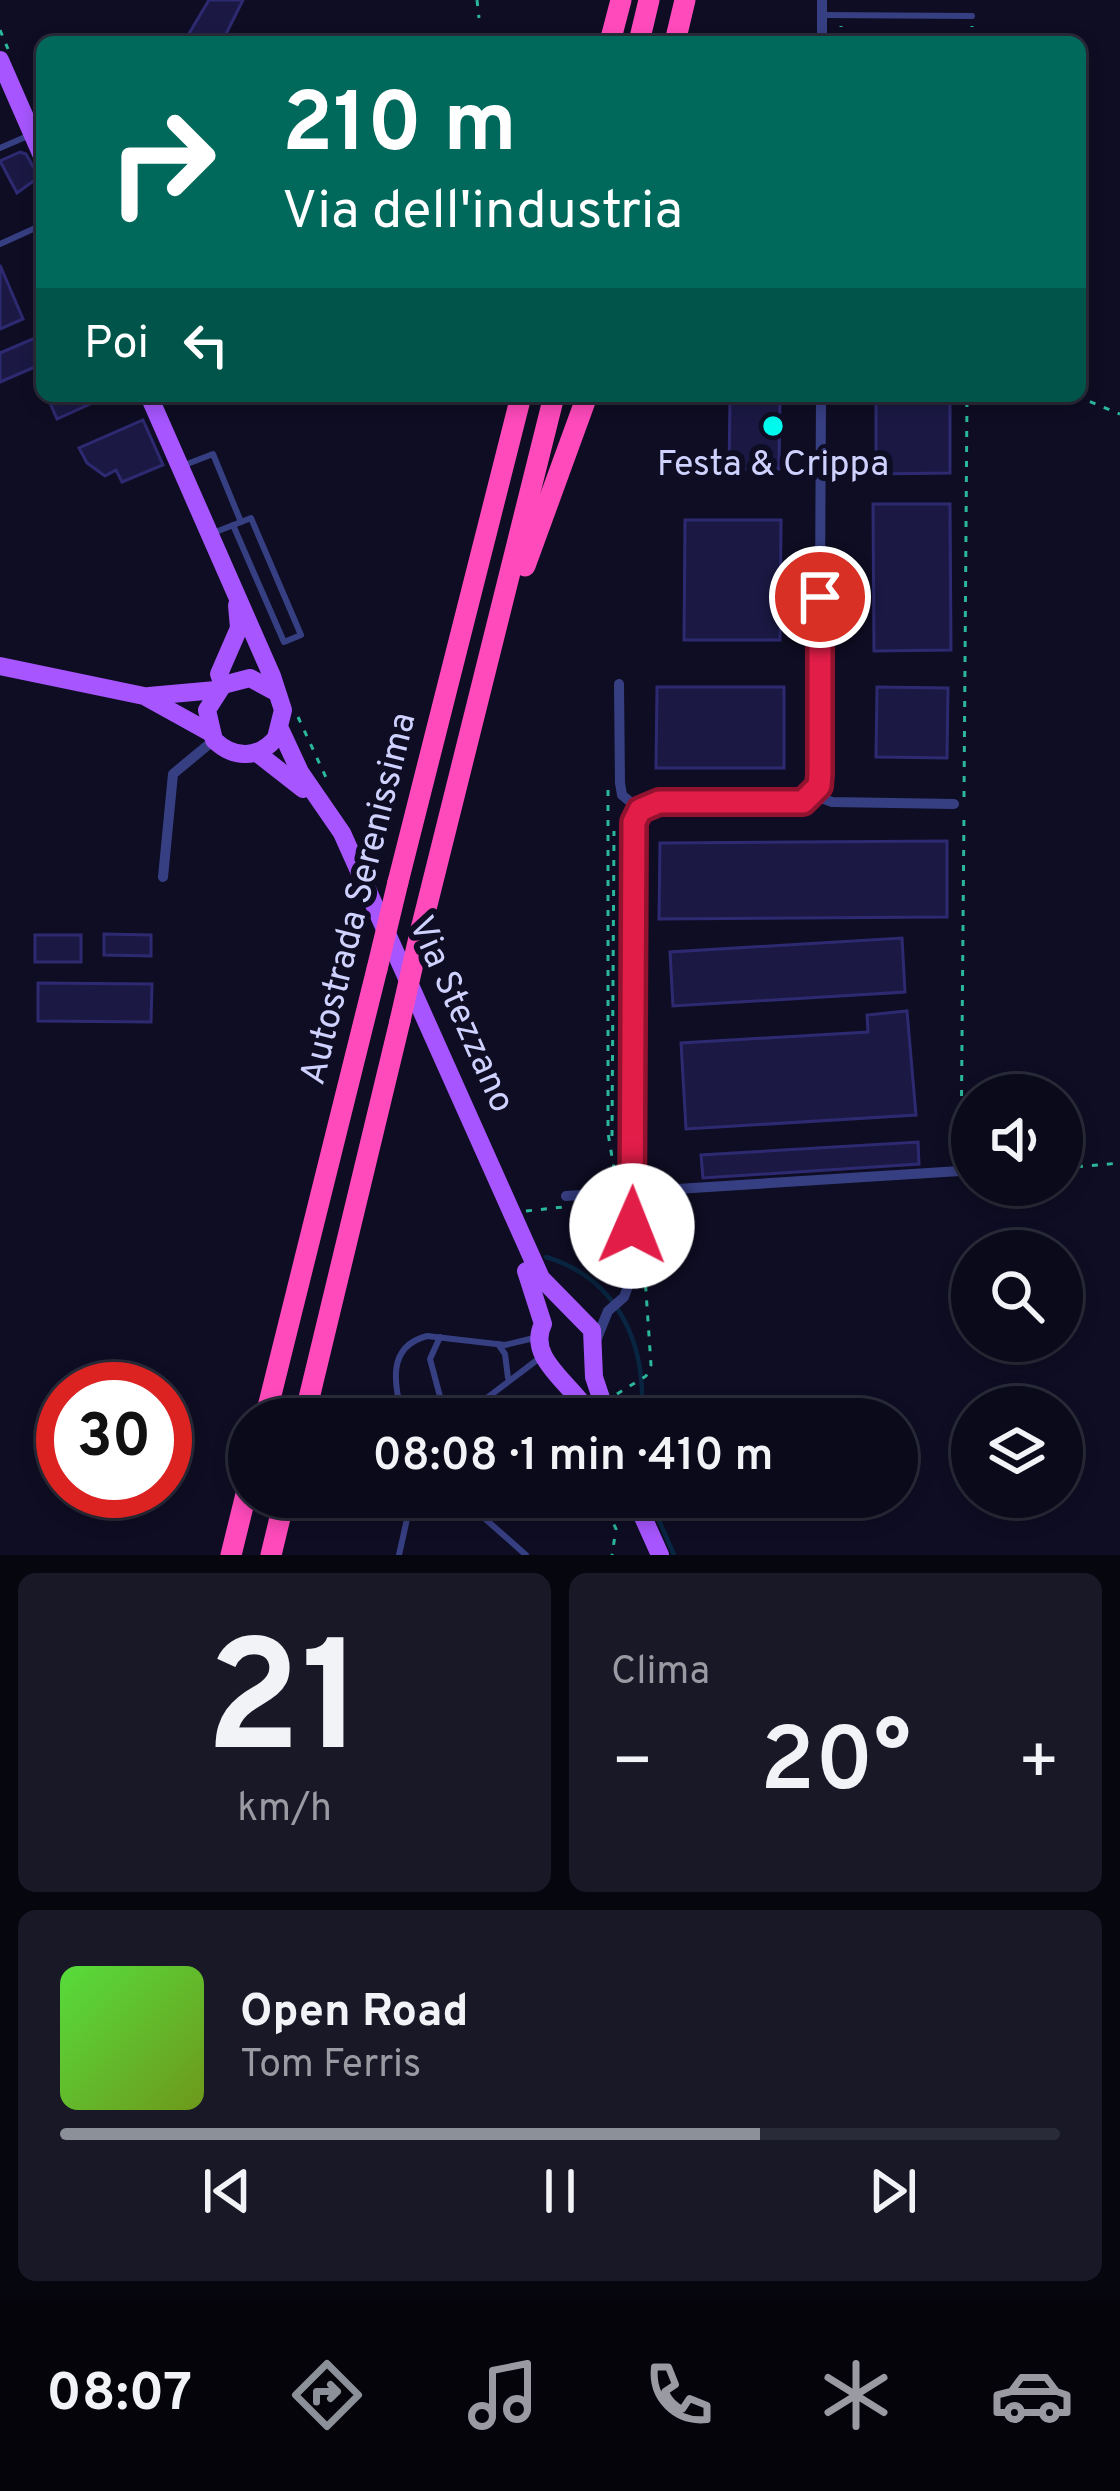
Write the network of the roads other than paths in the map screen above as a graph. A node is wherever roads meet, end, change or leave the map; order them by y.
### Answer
1 (621, 0) edge
2 (649, 0) edge
3 (685, 0) edge
4 (821, 0) edge
5 (822, 15) junction
6 (972, 16) dead end
7 (612, 36) edge
8 (640, 36) edge
9 (676, 36) edge
10 (822, 36) edge
11 (0, 59) edge
12 (32, 134) junction
13 (36, 143) edge
14 (0, 148) edge
15 (36, 228) edge
16 (0, 244) edge
17 (152, 402) edge
18 (519, 402) edge
19 (553, 402) edge
20 (584, 402) edge
21 (821, 402) edge
22 (180, 466) junction
23 (237, 524) junction
24 (210, 535) junction
25 (236, 592) junction
26 (0, 666) edge
27 (489, 669) junction
28 (620, 684) dead end
29 (220, 687) junction
30 (274, 691) junction
31 (144, 696) junction
32 (280, 731) junction
33 (212, 736) junction
34 (256, 753) junction
35 (813, 795) junction
36 (954, 804) dead end
37 (640, 810) junction
38 (342, 833) junction
39 (163, 877) dead end
40 (951, 1172) edge
41 (633, 1191) junction
42 (566, 1196) road end
43 (513, 1219) junction
44 (608, 1311) junction
45 (575, 1315) junction
46 (540, 1330) junction
47 (440, 1337) junction
48 (498, 1344) junction
49 (594, 1345) junction
50 (544, 1360) junction
51 (508, 1378) junction
52 (270, 1398) edge
53 (309, 1398) edge
54 (398, 1398) edge
55 (440, 1398) edge
56 (484, 1398) edge
57 (580, 1398) edge
58 (601, 1398) edge
59 (240, 1518) edge
60 (280, 1518) edge
61 (407, 1518) edge
62 (484, 1518) edge
63 (643, 1518) edge
64 (231, 1555) edge
65 (271, 1555) edge
66 (399, 1555) edge
67 (526, 1555) edge
68 (659, 1555) edge

1 - 7 highway
2 - 8 highway
3 - 9 highway
4 - 5 street
5 - 6 lane
5 - 10 street
11 - 12 main road
12 - 13 main road
12 - 14 lane
15 - 16 lane
17 - 22 main road, Via Stezzano
18 - 52 highway, Autostrada Serenissima, bridge
19 - 27 highway, Autostrada Serenissima
20 - 27 highway
21 - 35 street
22 - 23 lane
22 - 24 main road, Via Stezzano
23 - 23 lane
23 - 24 lane
24 - 25 main road, Via Stezzano
25 - 29 main road
25 - 30 main road, Via Stezzano
26 - 31 main road
27 - 53 highway, Autostrada Serenissima, bridge
28 - 37 street
29 - 30 main road
29 - 31 main road
29 - 33 main road
30 - 32 main road, Via Stezzano
31 - 33 main road, Via Stezzano
32 - 34 main road
32 - 38 main road, Via Stezzano
33 - 34 main road, Via Stezzano
33 - 39 street
34 - 38 main road, Via Stezzano
35 - 36 street
35 - 37 street
37 - 41 street
38 - 43 main road, Via Stezzano
40 - 41 street
41 - 42 street
41 - 44 street
43 - 45 main road, Via Stezzano
43 - 46 main road, Via Stezzano
44 - 45 street
44 - 49 street
45 - 46 main road
45 - 49 main road, Via Stezzano
46 - 48 lane
46 - 50 main road, Via Stezzano
47 - 48 lane
47 - 54 lane
47 - 55 lane
48 - 51 lane
49 - 50 main road
49 - 58 main road, Via Stezzano
50 - 51 lane
50 - 57 main road
51 - 56 lane
59 - 64 highway
60 - 65 highway
61 - 66 lane
62 - 67 lane
63 - 68 main road

